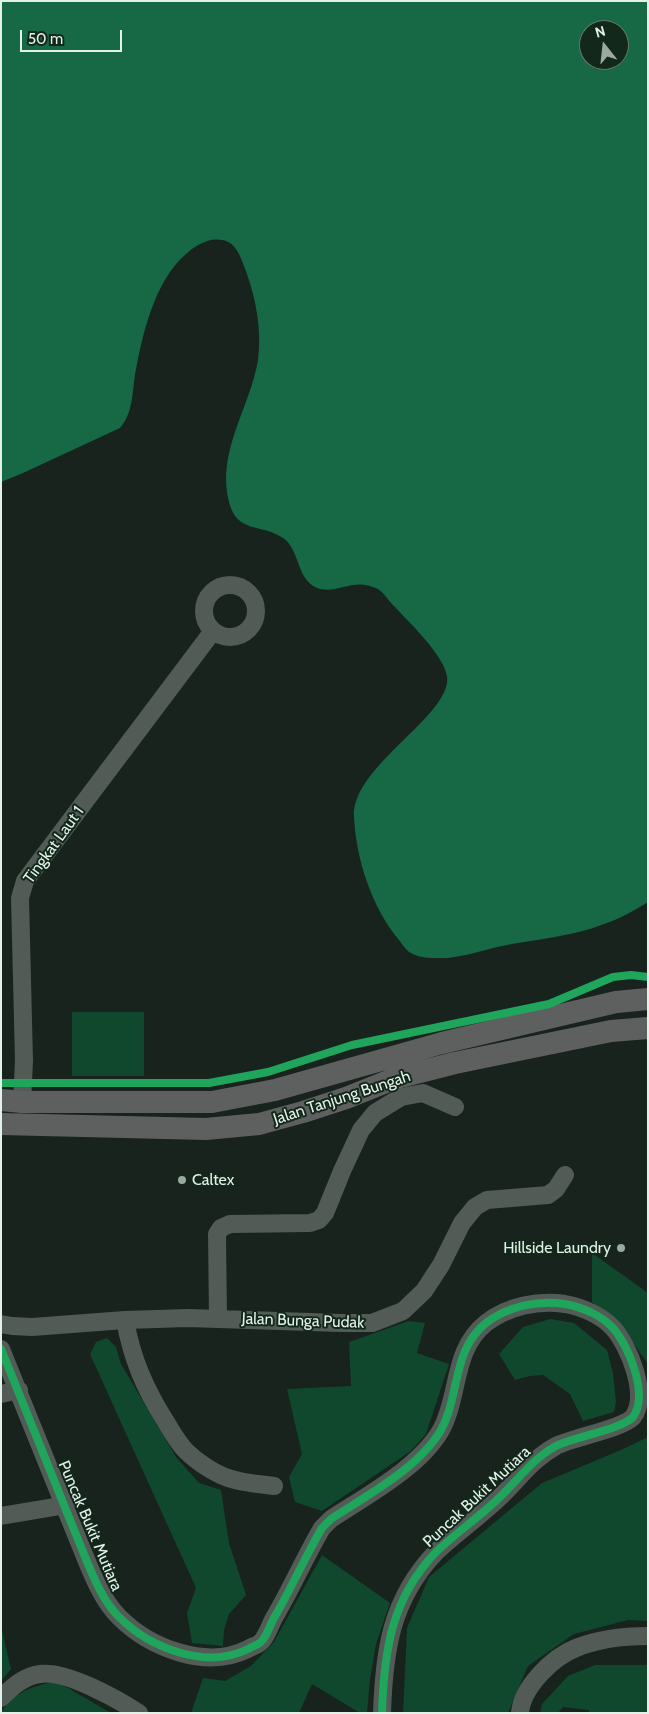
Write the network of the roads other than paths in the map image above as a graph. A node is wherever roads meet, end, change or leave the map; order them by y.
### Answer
1 (213, 631) dead end
2 (648, 999) edge
3 (648, 1028) edge
4 (12, 1101) edge
5 (454, 1107) dead end
6 (1, 1124) edge
7 (565, 1175) dead end
8 (218, 1318) junction
9 (125, 1320) junction
10 (1, 1324) edge
11 (1, 1349) edge
12 (19, 1390) junction
13 (1, 1394) edge
14 (274, 1486) dead end
15 (66, 1505) junction
16 (1, 1516) edge
17 (648, 1636) edge
18 (1, 1698) edge
19 (139, 1713) edge
20 (382, 1713) edge
21 (520, 1713) edge

1 - 4 street, Tingkat Laut 1
2 - 4 main road, Jalan Tanjung Bungah
3 - 6 main road, Jalan Tanjung Bungah
5 - 8 street
7 - 8 street, Jalan Bunga Pudak
8 - 9 street, Jalan Bunga Pudak
9 - 10 street, Jalan Bunga Pudak
9 - 14 street
11 - 12 street, Puncak Bukit Mutiara
12 - 13 street
12 - 15 street, Puncak Bukit Mutiara
15 - 16 street
15 - 20 street, Puncak Bukit Mutiara
17 - 21 street
18 - 19 street

